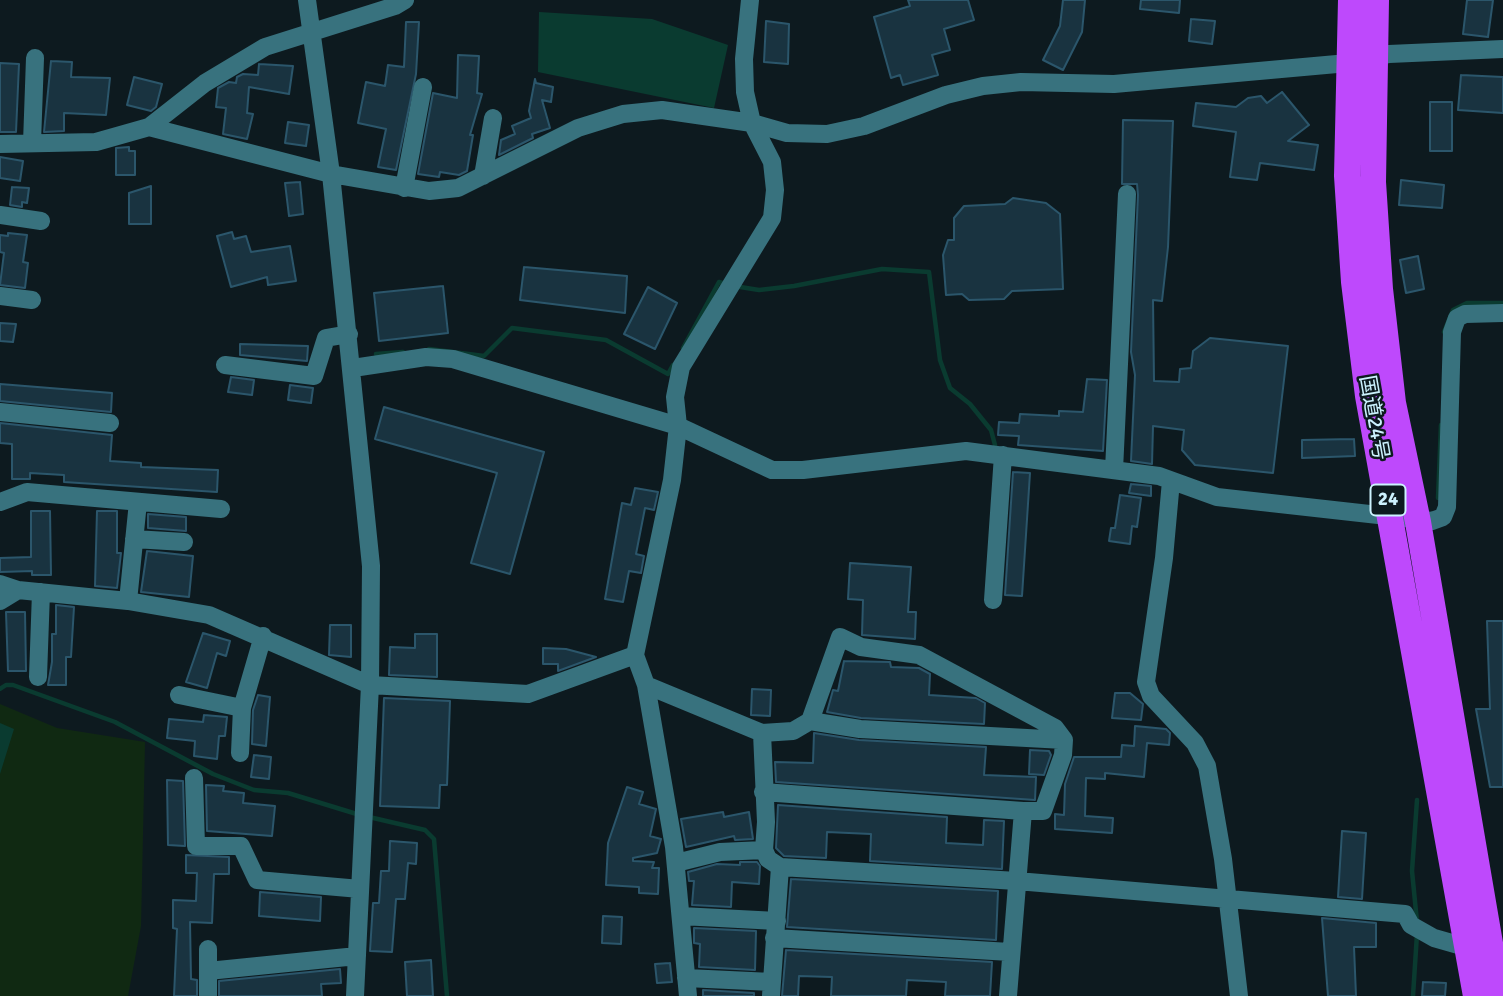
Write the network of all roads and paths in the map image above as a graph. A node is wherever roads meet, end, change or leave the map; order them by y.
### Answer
1 (307, 0) edge
2 (405, 0) edge
3 (750, 0) edge
4 (1351, 0) edge
5 (1376, 0) edge
6 (312, 35) junction
7 (1503, 49) edge
8 (35, 58) dead end
9 (1360, 60) junction
10 (423, 86) dead end
11 (493, 118) dead end
12 (752, 123) junction
13 (149, 127) junction
14 (32, 143) junction
15 (0, 145) edge
16 (331, 174) junction
17 (483, 176) junction
18 (404, 188) junction
19 (1127, 194) dead end
20 (0, 215) edge
21 (41, 221) dead end
22 (0, 296) edge
23 (32, 300) dead end
24 (1503, 313) edge
25 (349, 334) junction
26 (225, 365) dead end
27 (353, 368) junction
28 (0, 412) edge
29 (110, 423) dead end
30 (678, 426) junction
31 (1003, 455) junction
32 (1114, 470) junction
33 (1171, 481) junction
34 (0, 502) edge
35 (138, 502) junction
36 (221, 509) dead end
37 (1391, 519) junction
38 (1418, 522) junction
39 (134, 539) junction
40 (184, 542) dead end
41 (0, 584) edge
42 (18, 590) junction
43 (41, 592) junction
44 (993, 600) dead end
45 (0, 601) edge
46 (128, 601) junction
47 (263, 636) junction
48 (635, 654) junction
49 (38, 677) dead end
50 (370, 685) junction
51 (646, 685) junction
52 (179, 695) dead end
53 (242, 708) junction
54 (810, 721) junction
55 (762, 733) junction
56 (1064, 740) junction
57 (240, 753) dead end
58 (194, 778) dead end
59 (763, 792) junction
60 (1023, 811) junction
61 (764, 850) junction
62 (676, 863) junction
63 (780, 867) junction
64 (1017, 881) junction
65 (360, 888) junction
66 (1226, 900) junction
67 (681, 916) junction
68 (775, 929) junction
69 (208, 949) dead end
70 (1010, 952) junction
71 (1488, 954) edge
72 (357, 956) junction
73 (208, 971) junction
74 (687, 987) edge
75 (771, 989) edge
76 (208, 996) edge
77 (355, 996) edge
78 (1008, 996) edge
79 (1239, 996) edge
80 (1476, 996) edge
81 (1499, 996) edge

1 - 6 street
2 - 6 street
3 - 12 street
4 - 9 highway, 国道24号 / 24
5 - 9 highway, 国道24号 / 24
6 - 13 street
6 - 16 street
7 - 9 street
8 - 14 street
9 - 12 street
9 - 37 highway, 国道24号 / 24
9 - 38 highway, 国道24号 / 24
10 - 18 street
11 - 17 street
12 - 17 street
12 - 30 street
13 - 14 street
13 - 16 street
14 - 15 street
16 - 18 street
16 - 25 street
17 - 18 street
19 - 32 street
20 - 21 street
22 - 23 street
24 - 38 street
25 - 26 street
25 - 27 street
27 - 30 street
27 - 50 street
28 - 29 street
30 - 31 street
30 - 48 street
31 - 32 street
31 - 44 street
32 - 33 street
33 - 37 street
33 - 66 street
34 - 35 street
35 - 36 street
35 - 39 street
37 - 38 street
37 - 71 highway, 国道24号 / 24
38 - 71 highway, 国道24号 / 24
39 - 40 street
39 - 46 street
41 - 42 street
42 - 43 street
42 - 45 street
43 - 46 street
43 - 49 street
46 - 47 street
47 - 50 street
47 - 53 street
48 - 50 street
48 - 51 street
50 - 65 street
51 - 55 street
51 - 62 street
52 - 53 street
53 - 57 street
54 - 55 street
54 - 56 street
54 - 56 street
55 - 59 street
56 - 60 street
58 - 65 street
59 - 60 street
59 - 61 street
60 - 64 street
61 - 62 street
61 - 63 street
62 - 67 street
63 - 64 street
63 - 68 street
64 - 66 street
64 - 70 street
65 - 72 street
66 - 71 street
66 - 79 street
67 - 68 street
67 - 74 street
68 - 70 street
68 - 75 street
69 - 73 street
70 - 78 street
71 - 80 highway, 国道24号 / 24
71 - 81 highway, 国道24号 / 24
72 - 73 street
72 - 77 street
73 - 76 street
74 - 75 street

